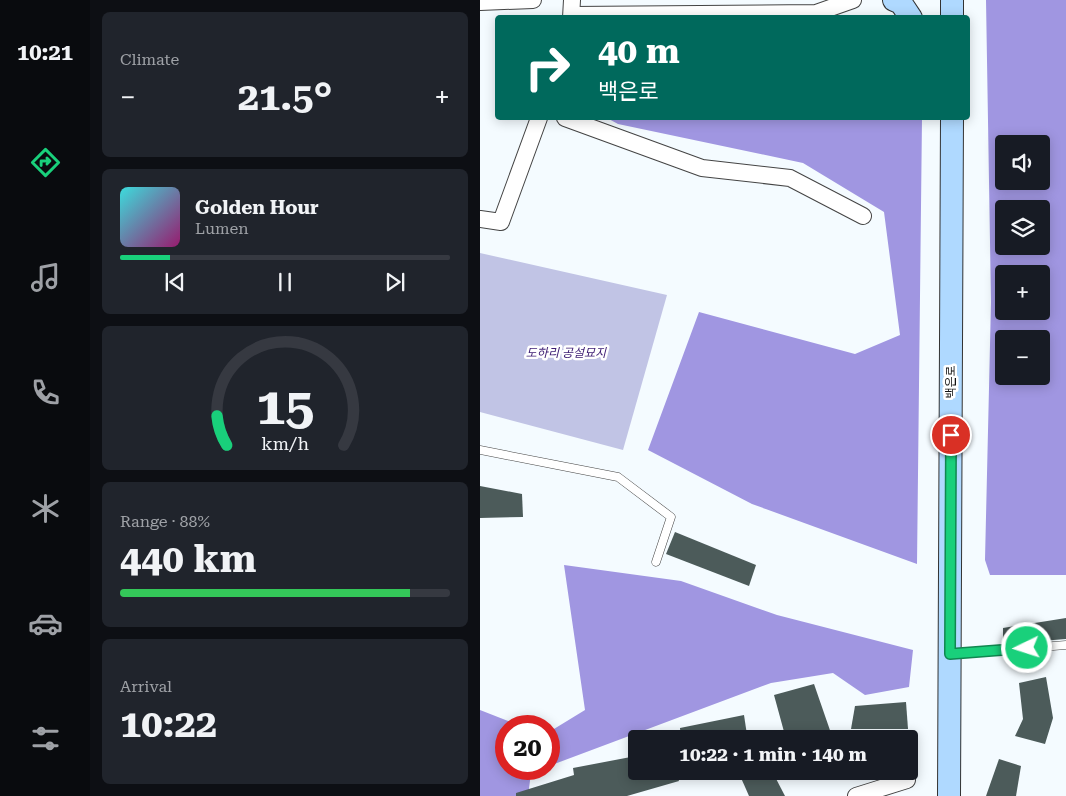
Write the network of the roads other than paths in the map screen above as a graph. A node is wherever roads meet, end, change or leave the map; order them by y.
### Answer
1 (533, 0) edge
2 (853, 0) edge
3 (894, 0) edge
4 (952, 0) edge
5 (480, 2) edge
6 (572, 11) edge
7 (909, 15) edge
8 (952, 15) edge
9 (538, 120) edge
10 (570, 120) edge
11 (952, 120) edge
12 (863, 216) dead end
13 (480, 219) edge
14 (480, 450) edge
15 (656, 562) dead end
16 (1066, 646) edge
17 (950, 654) junction
18 (907, 780) dead end
19 (948, 794) edge
20 (856, 796) edge

1 - 5 street
2 - 6 street
3 - 7 main road
4 - 8 main road
9 - 13 street
10 - 12 street
11 - 17 main road, 백은로
14 - 15 lane
16 - 17 lane
17 - 19 main road, 백은로
18 - 20 street

